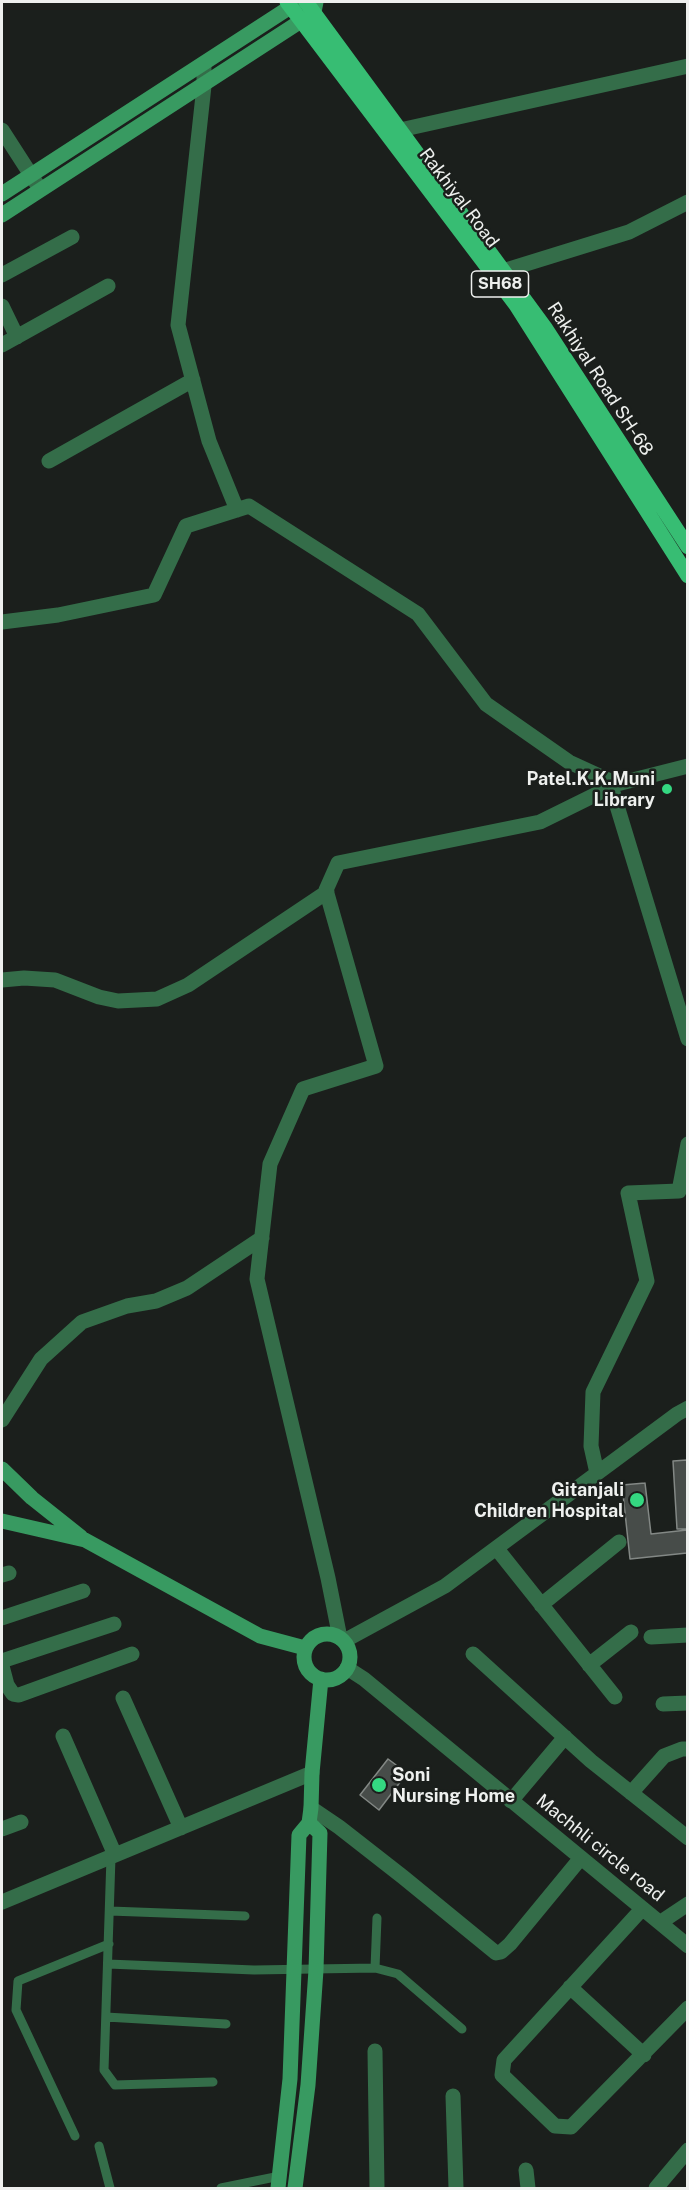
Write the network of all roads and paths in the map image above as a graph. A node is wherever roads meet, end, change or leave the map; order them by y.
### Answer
1 (292, 3) edge
2 (309, 9) edge
3 (204, 64) junction
4 (687, 66) edge
5 (204, 86) junction
6 (2, 130) edge
7 (400, 130) junction
8 (30, 174) junction
9 (40, 189) junction
10 (2, 194) edge
11 (687, 202) edge
12 (2, 215) edge
13 (72, 237) dead end
14 (499, 274) junction
15 (2, 275) edge
16 (108, 286) dead end
17 (2, 306) edge
18 (17, 337) junction
19 (2, 345) edge
20 (193, 380) junction
21 (50, 460) dead end
22 (237, 510) junction
23 (687, 548) edge
24 (687, 576) edge
25 (2, 622) edge
26 (687, 766) edge
27 (614, 785) junction
28 (327, 892) junction
29 (2, 980) edge
30 (687, 1039) edge
31 (687, 1144) edge
32 (262, 1238) junction
33 (687, 1408) edge
34 (2, 1420) edge
35 (2, 1469) edge
36 (597, 1473) junction
37 (2, 1521) edge
38 (85, 1540) junction
39 (619, 1542) dead end
40 (497, 1549) junction
41 (83, 1591) dead end
42 (541, 1605) junction
43 (2, 1618) edge
44 (114, 1624) dead end
45 (631, 1632) dead end
46 (687, 1635) edge
47 (651, 1637) dead end
48 (342, 1640) junction
49 (306, 1648) junction
50 (132, 1654) dead end
51 (473, 1654) dead end
52 (2, 1661) edge
53 (589, 1665) junction
54 (2, 1666) edge
55 (347, 1668) junction
56 (321, 1679) junction
57 (615, 1697) dead end
58 (123, 1698) dead end
59 (687, 1703) edge
60 (663, 1704) dead end
61 (63, 1736) dead end
62 (565, 1737) junction
63 (687, 1749) edge
64 (312, 1773) junction
65 (631, 1793) junction
66 (511, 1801) junction
67 (310, 1815) junction
68 (21, 1822) dead end
69 (181, 1828) junction
70 (2, 1829) edge
71 (687, 1838) edge
72 (113, 1856) junction
73 (580, 1859) junction
74 (2, 1902) edge
75 (687, 1904) edge
76 (642, 1909) junction
77 (110, 1911) junction
78 (245, 1916) dead end
79 (376, 1918) dead end
80 (661, 1922) junction
81 (109, 1944) junction
82 (687, 1946) edge
83 (108, 1964) junction
84 (375, 1968) junction
85 (295, 1971) junction
86 (316, 1971) junction
87 (570, 1987) junction
88 (687, 2008) edge
89 (106, 2017) junction
90 (226, 2024) dead end
91 (462, 2029) dead end
92 (375, 2051) dead end
93 (644, 2055) junction
94 (213, 2082) dead end
95 (453, 2096) dead end
96 (75, 2136) dead end
97 (99, 2146) dead end
98 (687, 2150) edge
99 (526, 2170) dead end
100 (279, 2182) edge
101 (110, 2188) edge
102 (221, 2188) edge
103 (295, 2188) edge
104 (377, 2188) edge
105 (456, 2188) edge
106 (528, 2188) edge
107 (656, 2188) edge

1 - 2 main road, Rakhiyal Road / SH68
1 - 3 street
2 - 5 street
2 - 7 main road, Rakhiyal Road SH-68 / SH68
2 - 14 main road, Rakhiyal Road / SH68
3 - 5 street
3 - 8 street
4 - 7 street
5 - 9 street
5 - 20 street
6 - 8 street
7 - 14 main road, Rakhiyal Road SH-68 / SH68
8 - 9 street
8 - 10 street
9 - 12 street
11 - 14 street
13 - 15 street
14 - 23 main road, Rakhiyal Road SH-68 / SH68
14 - 24 main road, Rakhiyal Road / SH68
16 - 18 street
17 - 18 street
18 - 19 street
20 - 21 street
20 - 22 street
22 - 25 street
22 - 27 street
26 - 27 street
27 - 28 street
27 - 30 street
28 - 29 street
28 - 32 street
31 - 36 street
32 - 34 street
32 - 48 street
33 - 36 street
35 - 38 street
36 - 40 street
37 - 38 street
38 - 49 street
39 - 42 street
40 - 42 street
40 - 48 street
41 - 43 street
42 - 53 street
44 - 52 street
45 - 53 street
46 - 47 street
48 - 49 street
48 - 55 street
49 - 56 street
50 - 54 street
51 - 62 street
53 - 57 street
55 - 56 street
55 - 66 street, Machhli circle road
56 - 64 street
58 - 69 street
59 - 60 street
61 - 72 street
62 - 65 street
62 - 66 street
63 - 65 street
64 - 67 street
64 - 69 street
65 - 71 street
66 - 73 street, Machhli circle road
67 - 73 street
67 - 85 street
67 - 86 street
68 - 70 street
69 - 72 street
72 - 74 street
72 - 77 lane
73 - 76 street, Machhli circle road
75 - 80 street
76 - 80 street, Machhli circle road
76 - 87 street
77 - 78 lane
77 - 81 lane
79 - 84 lane
80 - 82 street, Machhli circle road
81 - 83 lane
81 - 96 lane
83 - 85 lane
83 - 89 lane
84 - 86 lane
84 - 91 lane
85 - 86 lane
85 - 100 street
86 - 103 street
87 - 93 street
87 - 93 street
88 - 93 street
89 - 90 lane
89 - 94 lane
92 - 104 street
95 - 105 street
97 - 101 lane
98 - 107 street
99 - 106 street
100 - 102 lane

